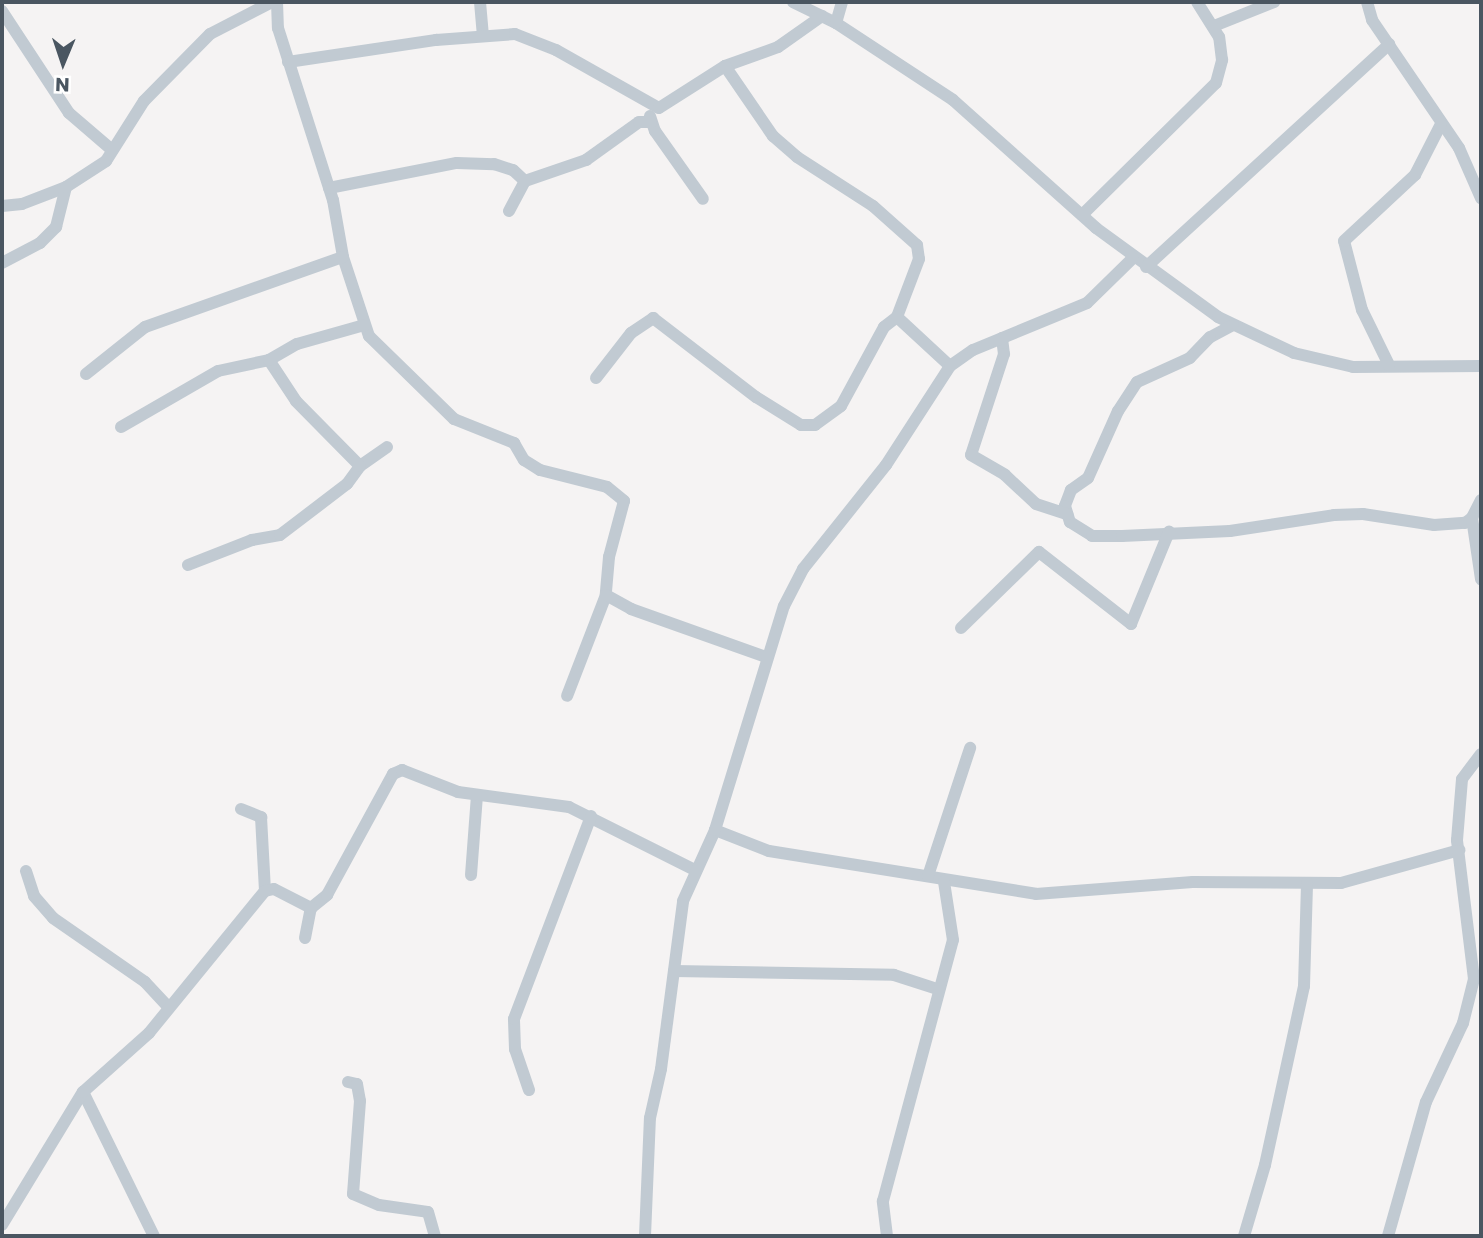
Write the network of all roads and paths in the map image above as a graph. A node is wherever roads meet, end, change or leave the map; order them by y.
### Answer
1 (272, 2) edge
2 (277, 2) edge
3 (480, 2) edge
4 (793, 2) edge
5 (842, 2) edge
6 (1197, 2) edge
7 (1274, 2) edge
8 (1367, 2) edge
9 (2, 11) edge
10 (822, 16) junction
11 (836, 23) junction
12 (1214, 26) junction
13 (483, 35) junction
14 (1390, 44) junction
15 (288, 62) junction
16 (725, 65) junction
17 (649, 105) junction
18 (651, 122) junction
19 (1441, 124) junction
20 (111, 150) junction
21 (524, 181) junction
22 (66, 187) junction
23 (329, 188) junction
24 (1481, 198) edge
25 (704, 199) dead end
26 (2, 206) edge
27 (509, 211) dead end
28 (1083, 215) junction
29 (343, 257) junction
30 (1133, 258) junction
31 (2, 263) edge
32 (1146, 267) junction
33 (897, 317) junction
34 (363, 325) junction
35 (1233, 325) junction
36 (1002, 338) junction
37 (269, 360) junction
38 (1389, 365) junction
39 (950, 366) junction
40 (1481, 366) edge
41 (86, 374) dead end
42 (596, 378) dead end
43 (121, 427) dead end
44 (387, 447) dead end
45 (360, 466) junction
46 (1481, 500) edge
47 (1068, 514) junction
48 (1472, 518) junction
49 (1169, 532) junction
50 (188, 565) dead end
51 (1481, 579) edge
52 (606, 595) junction
53 (961, 628) dead end
54 (766, 657) junction
55 (567, 696) dead end
56 (970, 748) dead end
57 (1481, 754) edge
58 (477, 796) junction
59 (241, 809) dead end
60 (591, 816) junction
61 (715, 830) junction
62 (1459, 850) junction
63 (695, 870) junction
64 (26, 871) dead end
65 (471, 875) dead end
66 (928, 876) junction
67 (944, 882) junction
68 (1307, 883) junction
69 (265, 891) junction
70 (312, 908) junction
71 (305, 938) dead end
72 (674, 971) junction
73 (937, 989) junction
74 (169, 1008) junction
75 (348, 1082) dead end
76 (528, 1090) dead end
77 (83, 1092) junction
78 (2, 1225) edge
79 (154, 1236) edge
80 (435, 1236) edge
81 (645, 1236) edge
82 (887, 1236) edge
83 (1244, 1236) edge
84 (1388, 1236) edge

1 - 20 street
2 - 15 street
3 - 13 street
4 - 10 street
5 - 11 street
6 - 12 street
7 - 12 street
8 - 14 street
9 - 20 street
10 - 11 street
10 - 16 street
11 - 28 street
12 - 28 street
13 - 15 street
13 - 17 street
14 - 19 street
14 - 32 street
15 - 23 street
16 - 17 street
16 - 33 street
17 - 18 street
18 - 21 street
18 - 25 street
19 - 24 street
19 - 38 street
20 - 22 street
21 - 23 street
21 - 27 street
22 - 26 street
22 - 31 street
23 - 29 street
28 - 30 street
29 - 34 street
29 - 41 street
30 - 32 street
30 - 36 street
32 - 35 street
33 - 39 street
33 - 42 street
34 - 37 street
34 - 52 street
35 - 38 street
35 - 47 street
36 - 39 street
36 - 47 street
37 - 43 street
37 - 45 street
38 - 40 street
39 - 54 street
44 - 45 street
45 - 50 street
46 - 48 street
47 - 49 street
48 - 49 street
48 - 51 street
49 - 53 street
52 - 54 street
52 - 55 street
54 - 61 street
56 - 66 street
57 - 62 street
58 - 60 street
58 - 65 street
58 - 70 street
59 - 69 street
60 - 63 street
60 - 76 street
61 - 63 street
61 - 66 street
62 - 68 street
62 - 84 street
63 - 72 street
64 - 74 street
66 - 67 street
67 - 68 street
67 - 73 street
68 - 83 street
69 - 70 street
69 - 74 street
70 - 71 street
72 - 73 street
72 - 81 street
73 - 82 street
74 - 77 street
75 - 80 street
77 - 78 street
77 - 79 street

